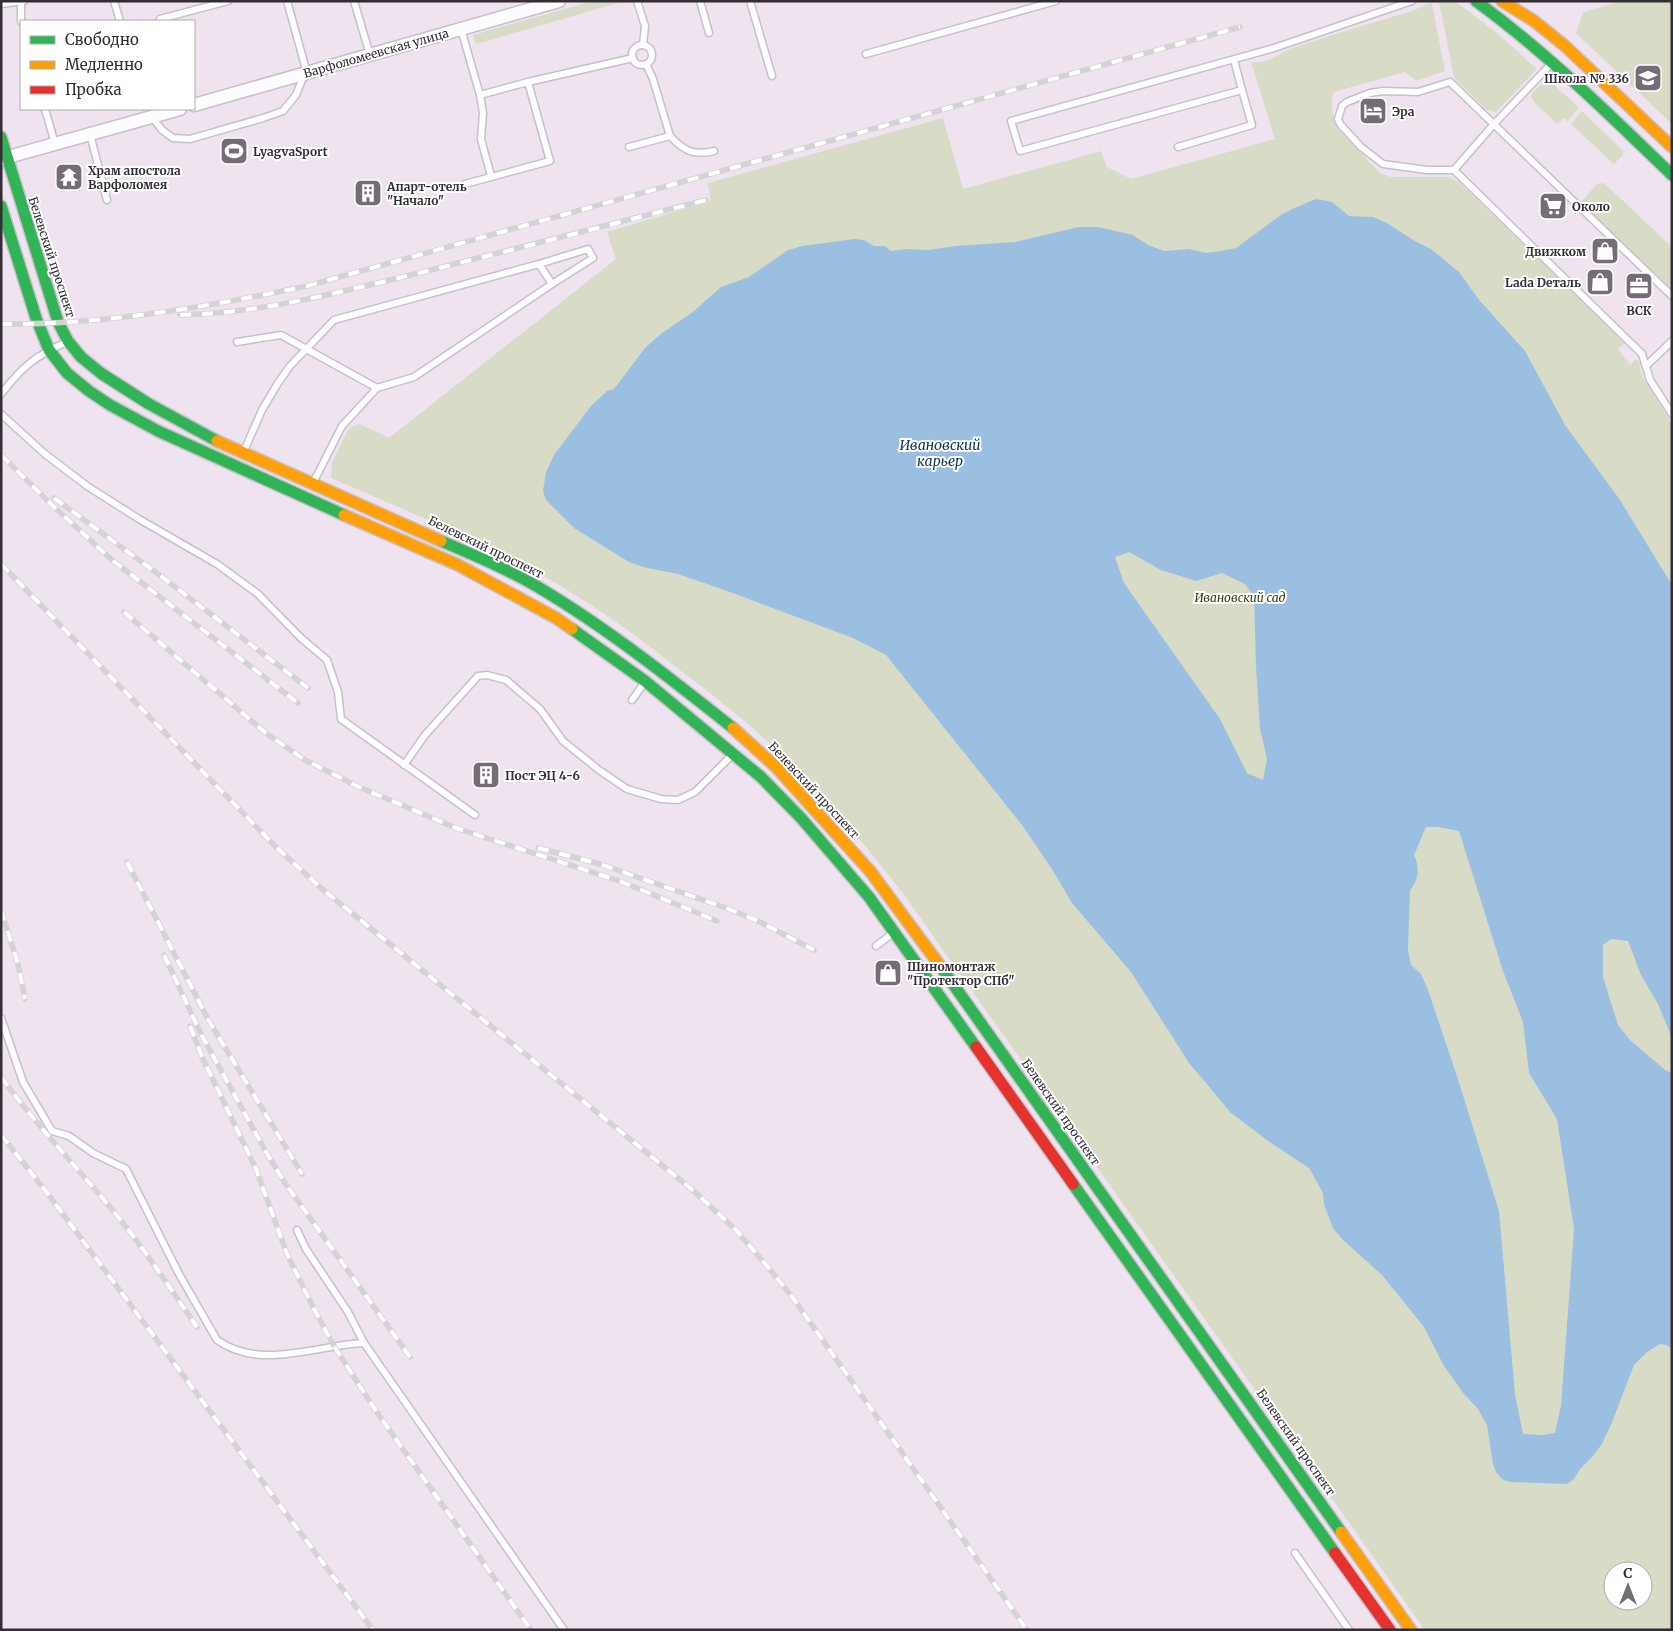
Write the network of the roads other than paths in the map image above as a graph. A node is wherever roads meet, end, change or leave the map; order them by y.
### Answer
1 (114, 1) edge
2 (228, 1) edge
3 (286, 1) edge
4 (354, 1) edge
5 (559, 1) edge
6 (637, 1) edge
7 (700, 1) edge
8 (750, 1) edge
9 (1056, 1) edge
10 (1412, 1) edge
11 (1476, 1) edge
12 (1526, 1) edge
13 (23, 2) edge
14 (1, 4) edge
15 (539, 4) edge
16 (1507, 4) edge
17 (1494, 14) junction
18 (21, 20) edge
19 (120, 20) edge
20 (160, 20) edge
21 (461, 29) junction
22 (709, 33) dead end
23 (643, 45) junction
24 (866, 54) dead end
25 (370, 55) junction
26 (633, 58) junction
27 (1234, 60) junction
28 (1553, 62) junction
29 (646, 64) junction
30 (306, 73) junction
31 (772, 76) dead end
32 (528, 82) junction
33 (1242, 90) junction
34 (480, 95) junction
35 (195, 105) edge
36 (45, 110) edge
37 (175, 110) edge
38 (148, 116) junction
39 (1494, 124) junction
40 (90, 134) junction
41 (670, 136) junction
42 (1, 137) edge
43 (55, 144) junction
44 (629, 147) dead end
45 (1178, 147) dead end
46 (1672, 147) edge
47 (714, 151) dead end
48 (4, 158) edge
49 (1454, 170) junction
50 (1672, 175) edge
51 (491, 176) junction
52 (465, 184) dead end
53 (108, 200) dead end
54 (1, 206) edge
55 (539, 264) junction
56 (552, 284) junction
57 (1672, 296) edge
58 (68, 341) junction
59 (1672, 341) edge
60 (236, 342) dead end
61 (307, 348) junction
62 (49, 350) junction
63 (1646, 366) junction
64 (377, 388) junction
65 (1, 394) edge
66 (1, 414) edge
67 (1672, 414) edge
68 (244, 452) junction
69 (236, 468) junction
70 (313, 483) junction
71 (656, 667) junction
72 (646, 682) junction
73 (632, 700) dead end
74 (747, 740) junction
75 (734, 753) junction
76 (404, 764) junction
77 (476, 815) dead end
78 (908, 921) junction
79 (894, 931) junction
80 (876, 946) dead end
81 (1, 1018) edge
82 (297, 1230) dead end
83 (364, 1343) junction
84 (1295, 1553) dead end
85 (564, 1630) edge
86 (1349, 1630) edge
87 (1390, 1630) edge
88 (1411, 1630) edge

1 - 19 lane
2 - 20 lane
3 - 30 lane
4 - 25 lane
5 - 15 street, Варфоломеевская улица
6 - 23 lane
7 - 22 lane
8 - 31 lane
9 - 24 lane
10 - 27 lane
11 - 17 street
12 - 16 street
13 - 14 lane
13 - 18 lane
15 - 21 street, Варфоломеевская улица
16 - 17 street
16 - 46 street
17 - 28 street
21 - 25 street, Варфоломеевская улица
21 - 34 lane
23 - 26 lane
23 - 29 lane
25 - 30 street, Варфоломеевская улица
26 - 29 lane
26 - 32 lane
27 - 33 lane
27 - 33 lane
28 - 39 lane
28 - 50 street
29 - 41 lane
30 - 35 street, Варфоломеевская улица
30 - 38 lane
32 - 34 lane
32 - 51 lane
33 - 45 lane
34 - 51 lane
36 - 43 lane
37 - 38 street
38 - 40 street
39 - 49 lane
39 - 49 lane
39 - 57 lane
40 - 43 street
40 - 53 lane
41 - 44 lane
41 - 47 lane
42 - 48 street, Белевский проспект
43 - 48 street
48 - 58 street, Белевский проспект
49 - 63 lane
51 - 52 lane
54 - 62 street
55 - 56 lane
55 - 56 lane
55 - 61 lane
56 - 64 lane
58 - 62 lane
58 - 68 street, Белевский проспект
59 - 63 lane
60 - 61 lane
61 - 64 lane
61 - 68 lane
62 - 65 lane
62 - 69 street
63 - 67 lane
64 - 70 lane
66 - 76 lane
68 - 69 lane
68 - 70 street, Белевский проспект
69 - 72 street
70 - 71 street, Белевский проспект
71 - 72 lane
71 - 74 street, Белевский проспект
72 - 73 lane
72 - 75 street
74 - 75 lane
74 - 78 street, Белевский проспект
75 - 76 lane
75 - 79 street
76 - 77 lane
78 - 79 lane
78 - 88 street, Белевский проспект
79 - 80 lane
79 - 87 street
81 - 83 lane
82 - 83 lane
83 - 85 lane
84 - 86 lane

